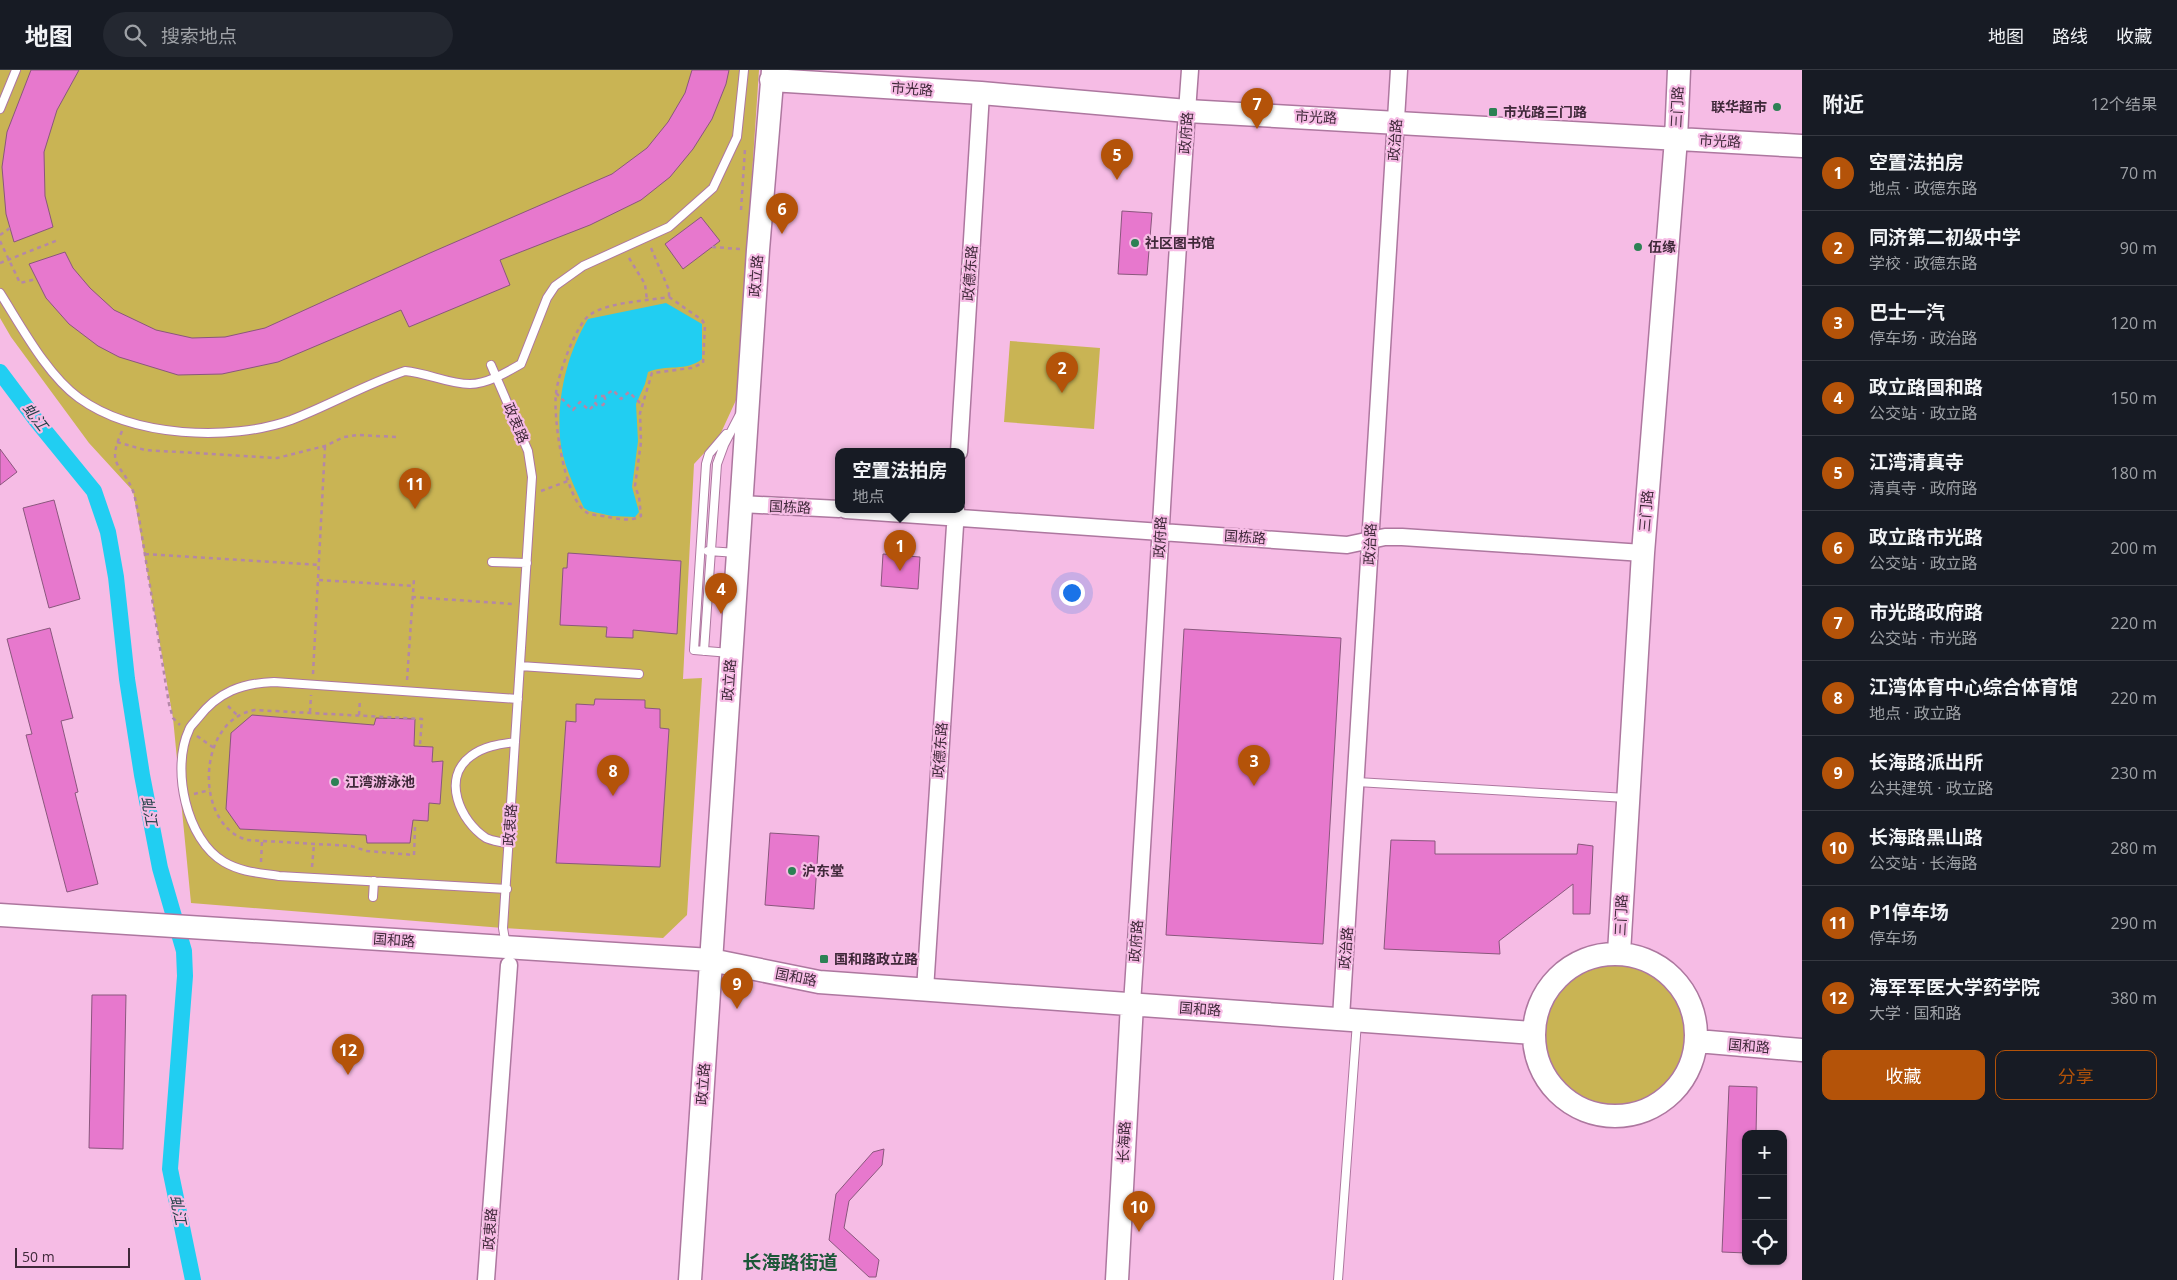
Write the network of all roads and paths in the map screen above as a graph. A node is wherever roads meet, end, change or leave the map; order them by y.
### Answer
1 (16, 70) edge
2 (744, 70) edge
3 (1190, 70) edge
4 (1400, 70) edge
5 (1679, 70) edge
6 (771, 73) edge
7 (981, 93) junction
8 (0, 109) edge
9 (1187, 111) junction
10 (1396, 122) junction
11 (1676, 139) junction
12 (1802, 146) edge
13 (10, 228) dead end
14 (0, 236) edge
15 (647, 237) junction
16 (58, 240) dead end
17 (0, 241) edge
18 (712, 247) dead end
19 (623, 248) junction
20 (758, 250) junction
21 (8, 260) junction
22 (0, 263) edge
23 (36, 279) dead end
24 (0, 293) edge
25 (669, 297) junction
26 (647, 301) junction
27 (491, 365) dead end
28 (495, 376) junction
29 (749, 387) junction
30 (556, 393) junction
31 (604, 396) junction
32 (595, 404) junction
33 (640, 404) junction
34 (127, 421) junction
35 (733, 428) junction
36 (396, 437) dead end
37 (117, 442) junction
38 (325, 446) junction
39 (959, 448) edge
40 (568, 482) junction
41 (531, 494) junction
42 (741, 504) junction
43 (835, 509) edge
44 (955, 513) edge
45 (1160, 531) junction
46 (1370, 540) junction
47 (711, 551) junction
48 (701, 552) junction
49 (738, 553) junction
50 (1642, 553) junction
51 (145, 554) junction
52 (492, 562) dead end
53 (527, 563) junction
54 (320, 565) junction
55 (414, 579) dead end
56 (319, 580) junction
57 (413, 586) junction
58 (412, 597) junction
59 (524, 605) junction
60 (704, 651) junction
61 (731, 653) junction
62 (520, 666) junction
63 (639, 674) dead end
64 (312, 685) junction
65 (360, 688) junction
66 (406, 691) junction
67 (518, 699) junction
68 (310, 712) junction
69 (359, 715) junction
70 (188, 730) junction
71 (515, 742) junction
72 (420, 744) dead end
73 (214, 748) junction
74 (1357, 782) junction
75 (1627, 798) junction
76 (416, 827) dead end
77 (262, 841) junction
78 (314, 844) junction
79 (508, 844) junction
80 (261, 873) junction
81 (312, 877) junction
82 (374, 881) junction
83 (507, 889) junction
84 (373, 897) dead end
85 (0, 914) edge
86 (1619, 953) junction
87 (507, 956) junction
88 (711, 960) junction
89 (924, 990) junction
90 (1132, 1004) junction
91 (1349, 1019) junction
92 (1534, 1033) junction
93 (1697, 1042) junction
94 (1802, 1050) edge
95 (486, 1280) edge
96 (690, 1280) edge
97 (1116, 1280) edge
98 (1338, 1280) edge

1 - 8 lane
2 - 15 lane
3 - 9 street, 政府路
4 - 10 street, 政治路
5 - 11 street, 三门路
6 - 7 street, 市光路
6 - 20 street, 政立路
7 - 9 street, 市光路
7 - 39 street, 政德东路
9 - 10 street, 市光路
9 - 45 street, 政府路
10 - 11 street, 市光路
10 - 46 street, 政治路
11 - 12 street, 市光路
11 - 50 street, 三门路
13 - 14 path
15 - 19 lane
15 - 25 path
16 - 21 path
17 - 21 path
18 - 20 path
19 - 26 path
19 - 28 lane
20 - 29 street, 政立路
21 - 22 path
21 - 23 path
24 - 34 lane
25 - 26 path
25 - 33 path
26 - 30 path
27 - 28 lane, 政衷路
28 - 34 lane
28 - 41 lane, 政衷路
29 - 35 lane
29 - 42 street, 政立路
30 - 32 path
30 - 40 path
31 - 32 path
31 - 32 path
31 - 33 path
33 - 40 path
34 - 37 path
35 - 47 lane
35 - 48 lane
36 - 38 path
37 - 38 path
37 - 51 path
38 - 54 path
40 - 41 path
41 - 53 lane, 政衷路
42 - 43 street, 国栋路
42 - 49 street, 政立路
44 - 45 street, 国栋路
44 - 89 street, 政德东路
45 - 46 street, 国栋路
45 - 90 street, 政府路
46 - 50 street, 国栋路
46 - 74 street, 政治路
47 - 48 lane
47 - 49 lane
47 - 60 lane
48 - 60 lane
49 - 61 street, 政立路
50 - 75 street, 三门路
51 - 54 path
51 - 70 path
52 - 53 lane
53 - 59 lane, 政衷路
54 - 56 path
55 - 57 path
56 - 57 path
56 - 64 path
57 - 58 path
58 - 59 path
58 - 66 path
59 - 62 lane, 政衷路
60 - 61 lane
61 - 88 street, 政立路
62 - 63 lane
62 - 67 lane, 政衷路
64 - 65 lane
64 - 68 path
64 - 70 lane
65 - 66 lane
65 - 69 path
66 - 67 lane
67 - 71 lane, 政衷路
68 - 69 path
68 - 73 path
69 - 72 path
70 - 73 path
70 - 80 lane
71 - 79 lane, 政衷路
71 - 79 lane
73 - 77 path
74 - 75 lane
74 - 91 street, 政治路
75 - 86 street, 三门路
76 - 78 path
77 - 78 path
77 - 80 path
78 - 81 path
79 - 83 lane, 政衷路
80 - 81 lane
81 - 82 lane
82 - 83 lane
82 - 84 lane
83 - 87 lane, 政衷路
85 - 87 street, 国和路
86 - 92 street
86 - 93 street
87 - 88 street, 国和路
87 - 95 street, 政衷路
88 - 89 street, 国和路
88 - 96 street, 政立路
89 - 90 street, 国和路
90 - 91 street, 国和路
90 - 97 street, 长海路
91 - 92 street, 国和路
91 - 98 lane
92 - 93 street
93 - 94 street, 国和路

